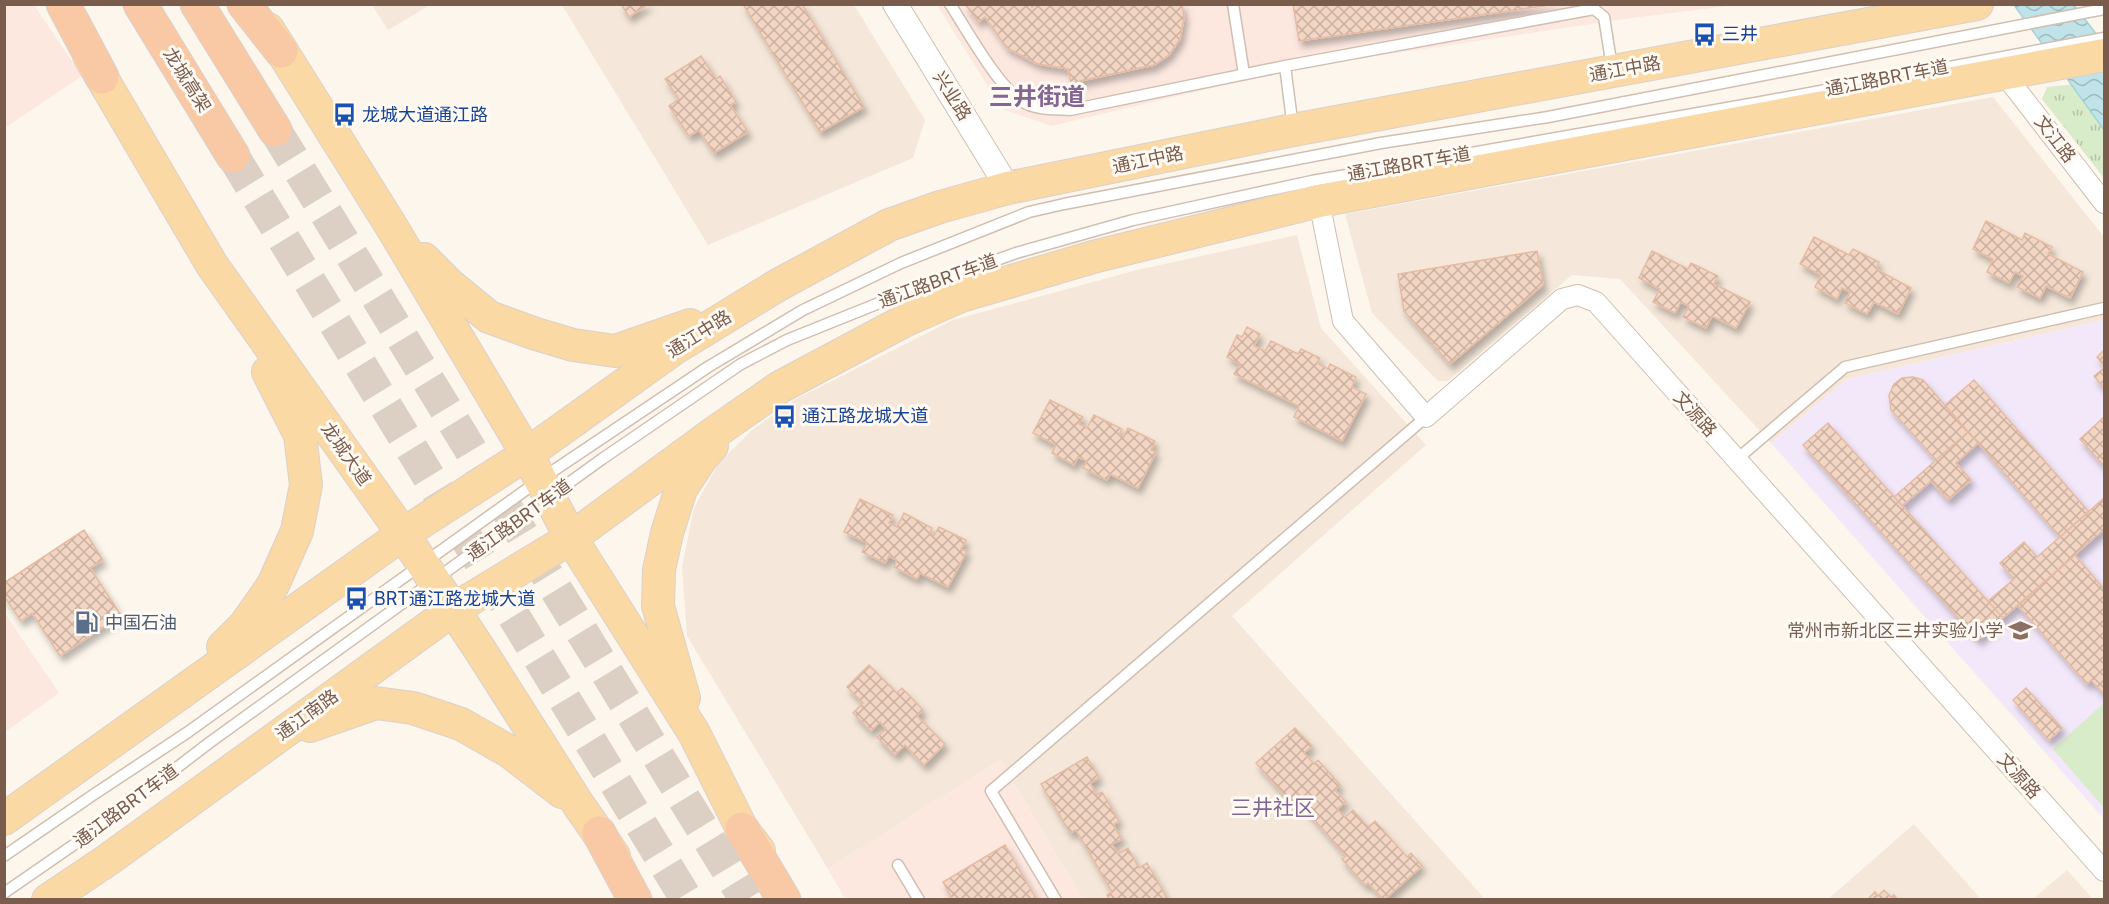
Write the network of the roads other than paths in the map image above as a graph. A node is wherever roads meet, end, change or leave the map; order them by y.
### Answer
1 (56, 4) edge
2 (63, 4) edge
3 (140, 4) edge
4 (197, 4) edge
5 (244, 4) edge
6 (253, 4) edge
7 (895, 4) edge
8 (950, 4) edge
9 (1233, 4) edge
10 (1977, 4) edge
11 (2104, 9) edge
12 (2104, 38) edge
13 (281, 51) junction
14 (2104, 55) edge
15 (2038, 59) junction
16 (1285, 66) junction
17 (1612, 71) junction
18 (1244, 74) junction
19 (2005, 75) junction
20 (102, 77) junction
21 (275, 130) tunnel mouth
22 (1293, 130) junction
23 (233, 156) tunnel mouth
24 (1008, 188) junction
25 (1319, 201) junction
26 (2104, 203) edge
27 (393, 229) junction
28 (212, 265) junction
29 (778, 285) junction
30 (2104, 308) edge
31 (745, 411) junction
32 (1426, 417) junction
33 (1736, 460) junction
34 (540, 477) junction
35 (403, 534) junction
36 (571, 538) junction
37 (428, 573) junction
38 (454, 609) junction
39 (160, 709) junction
40 (694, 733) junction
41 (225, 774) junction
42 (578, 804) junction
43 (4, 819) edge
44 (742, 829) junction
45 (599, 833) junction
46 (4, 856) edge
47 (898, 865) dead end
48 (2104, 871) edge
49 (4, 893) edge
50 (48, 900) edge
51 (627, 900) edge
52 (635, 900) edge
53 (642, 900) edge
54 (775, 900) edge
55 (784, 900) edge
56 (795, 900) edge
57 (919, 900) edge
58 (1056, 900) edge

1 - 20 main road, 龙城大道
2 - 20 highway
3 - 23 highway, 龙城高架
4 - 21 highway
5 - 13 highway
6 - 13 main road
7 - 24 street, 兴业路
8 - 18 lane
9 - 18 lane
10 - 17 main road, 通江中路
11 - 34 lane, 通江路BRT车道
12 - 15 lane, 通江路BRT车道
13 - 27 main road
14 - 15 main road
15 - 19 main road
15 - 34 lane, 通江路BRT车道
16 - 17 lane
16 - 18 lane
16 - 22 lane
17 - 22 main road, 通江中路
19 - 25 main road
19 - 26 street, 文江路
20 - 28 main road, 龙城大道
22 - 24 main road, 通江中路
24 - 29 main road, 通江中路
25 - 31 main road
25 - 32 street
27 - 29 main road
27 - 34 main road
28 - 35 main road, 龙城大道
28 - 39 main road
29 - 34 main road, 通江中路
30 - 33 lane
31 - 36 main road
31 - 40 main road
32 - 33 street, 文源路
32 - 58 lane
33 - 48 street, 文源路
34 - 35 main road, 通江中路
34 - 36 main road
34 - 37 lane, 通江路BRT车道
34 - 37 lane, 通江路BRT车道
35 - 37 main road, 龙城大道
35 - 39 main road
36 - 38 main road, 通江南路
36 - 40 main road
37 - 38 main road, 龙城大道
37 - 46 lane, 通江路BRT车道
37 - 49 lane, 通江路BRT车道
38 - 41 main road, 通江南路
38 - 42 main road, 龙城大道
39 - 43 main road
40 - 44 main road
41 - 42 main road
41 - 50 main road, 通江南路
42 - 45 main road, 龙城大道
44 - 54 main road
44 - 55 highway
44 - 56 main road
45 - 51 main road
45 - 52 highway
45 - 53 main road, 龙城大道
47 - 57 lane

